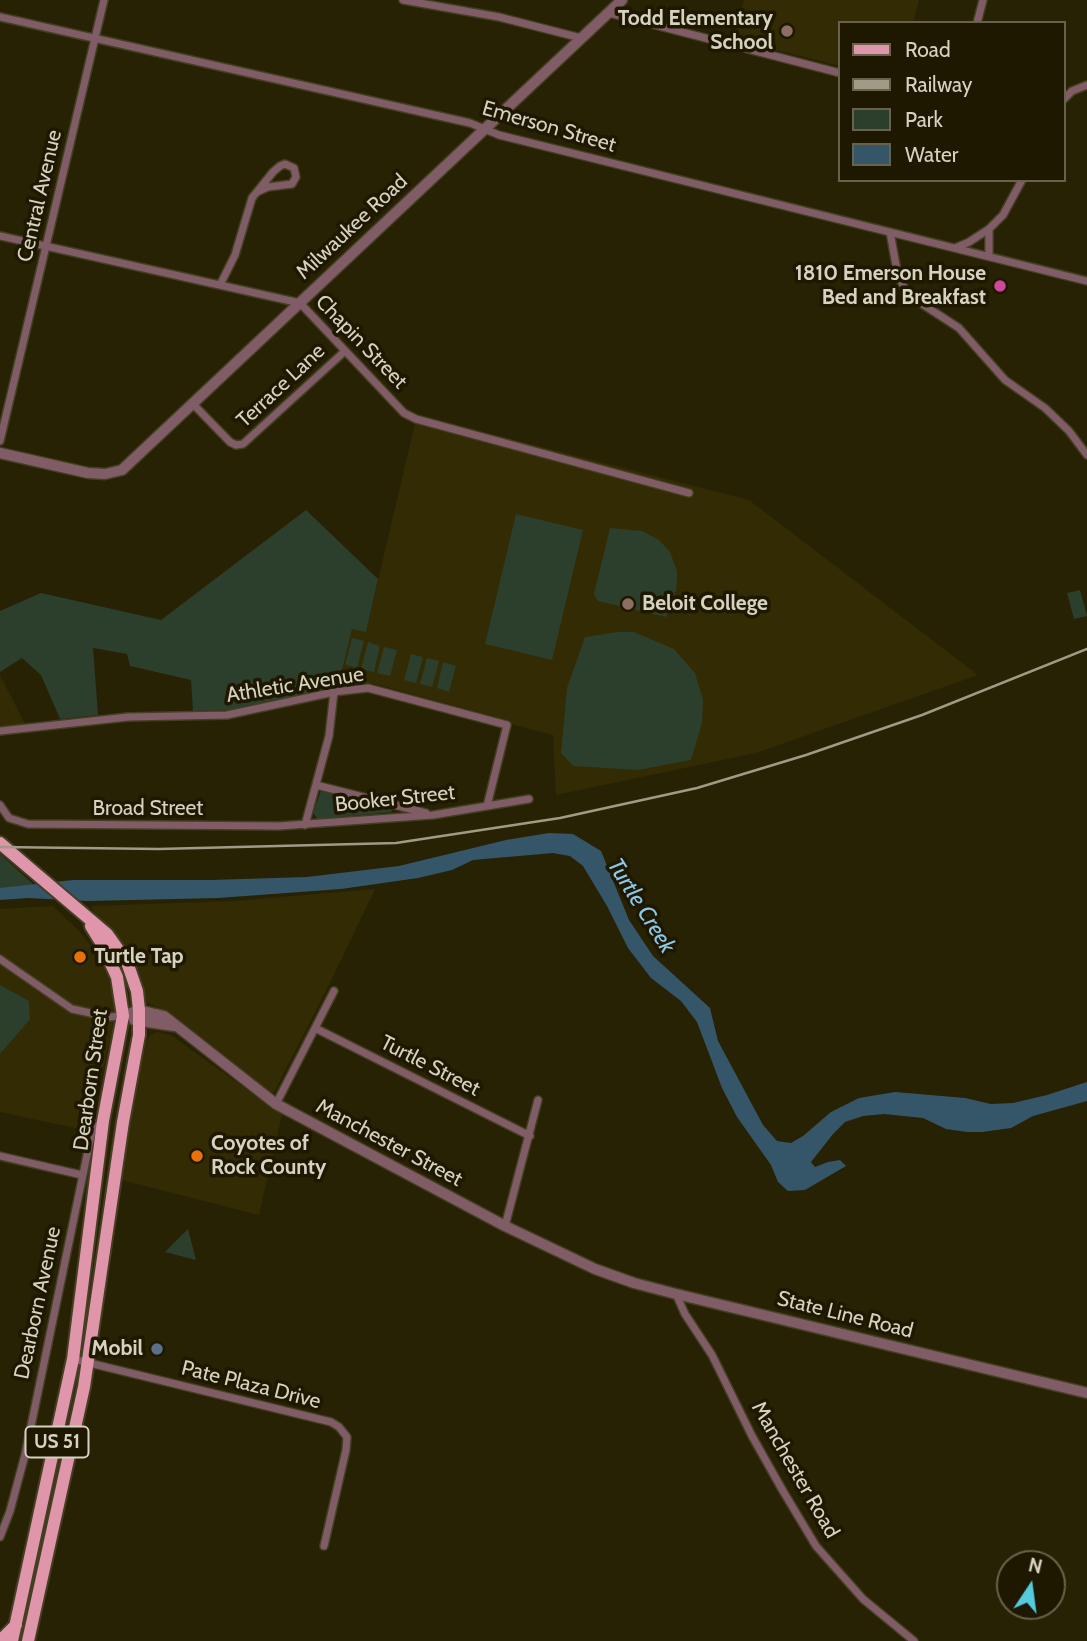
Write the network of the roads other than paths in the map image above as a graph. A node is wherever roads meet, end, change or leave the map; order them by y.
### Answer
1 (104, 0) edge
2 (403, 0) edge
3 (622, 0) edge
4 (983, 0) edge
5 (609, 13) junction
6 (0, 17) edge
7 (978, 21) edge
8 (95, 37) junction
9 (581, 38) junction
10 (838, 72) edge
11 (1087, 85) edge
12 (1066, 97) edge
13 (484, 129) junction
14 (1021, 182) edge
15 (257, 192) junction
16 (989, 229) junction
17 (890, 232) junction
18 (0, 236) edge
19 (47, 247) junction
20 (955, 248) junction
21 (989, 256) junction
22 (1087, 281) edge
23 (220, 285) junction
24 (300, 303) junction
25 (345, 351) junction
26 (193, 404) junction
27 (0, 440) edge
28 (0, 453) edge
29 (1087, 455) edge
30 (689, 493) dead end
31 (334, 692) junction
32 (0, 731) edge
33 (316, 785) junction
34 (529, 799) dead end
35 (0, 804) edge
36 (487, 806) junction
37 (433, 815) junction
38 (305, 825) junction
39 (0, 843) edge
40 (80, 911) junction
41 (0, 959) edge
42 (334, 991) dead end
43 (139, 1016) junction
44 (123, 1017) junction
45 (315, 1028) junction
46 (538, 1100) dead end
47 (276, 1104) junction
48 (103, 1121) junction
49 (530, 1136) junction
50 (0, 1156) edge
51 (82, 1175) junction
52 (505, 1226) junction
53 (595, 1269) joint
54 (676, 1294) junction
55 (73, 1359) junction
56 (88, 1363) junction
57 (1087, 1392) edge
58 (0, 1537) edge
59 (324, 1546) dead end
60 (16, 1624) junction
61 (31, 1638) edge
62 (0, 1641) edge
63 (12, 1641) edge
64 (914, 1641) edge

1 - 8 street, Central Avenue
2 - 9 street
3 - 5 street, Milwaukee Road
4 - 7 street
5 - 9 street, Milwaukee Road
5 - 10 street
6 - 8 street, Emerson Street
8 - 13 street, Emerson Street
8 - 19 street, Central Avenue
9 - 13 street, Milwaukee Road
11 - 12 street
13 - 17 street, Emerson Street
13 - 24 street, Milwaukee Road
14 - 16 street
15 - 15 street
15 - 23 street
16 - 20 street
16 - 21 street
17 - 20 street, Emerson Street
17 - 29 street
18 - 19 street, Chapin Street
19 - 23 street, Chapin Street
19 - 27 street, Central Avenue
20 - 21 street, Emerson Street
21 - 22 street, Emerson Street
23 - 24 street, Chapin Street
24 - 25 street, Chapin Street
24 - 26 street, Milwaukee Road
25 - 26 street, Terrace Lane
25 - 30 street, Chapin Street
26 - 28 street, Milwaukee Road
31 - 32 street, Athletic Avenue
31 - 33 street
31 - 36 street, Athletic Avenue
33 - 37 street
33 - 38 street
34 - 36 street
35 - 38 street, Broad Street
36 - 37 street, Booker Street
37 - 38 street, Booker Street
39 - 40 main road, US 51
40 - 43 main road, Dearborn Street / US 51
40 - 44 main road, Dearborn Street / US 51
41 - 44 street
42 - 45 street
43 - 44 street, Manchester Street
43 - 47 street, Manchester Street
43 - 56 main road, Dearborn Street / US 51
44 - 48 main road, Dearborn Street / US 51
45 - 47 street
45 - 49 street, Turtle Street
46 - 49 street
47 - 52 street, Manchester Street
48 - 51 street, Dearborn Avenue
48 - 55 main road, Dearborn Street / US 51
49 - 52 street
50 - 51 street
51 - 58 street, Dearborn Avenue
52 - 53 street, Manchester Street
53 - 54 street, State Line Road
54 - 57 street, State Line Road
54 - 64 street, Manchester Road
55 - 56 street, Pate Plaza Drive
55 - 60 main road, US 51
56 - 59 street, Pate Plaza Drive
56 - 61 main road, US 51
60 - 62 main road
60 - 63 main road, US 51

